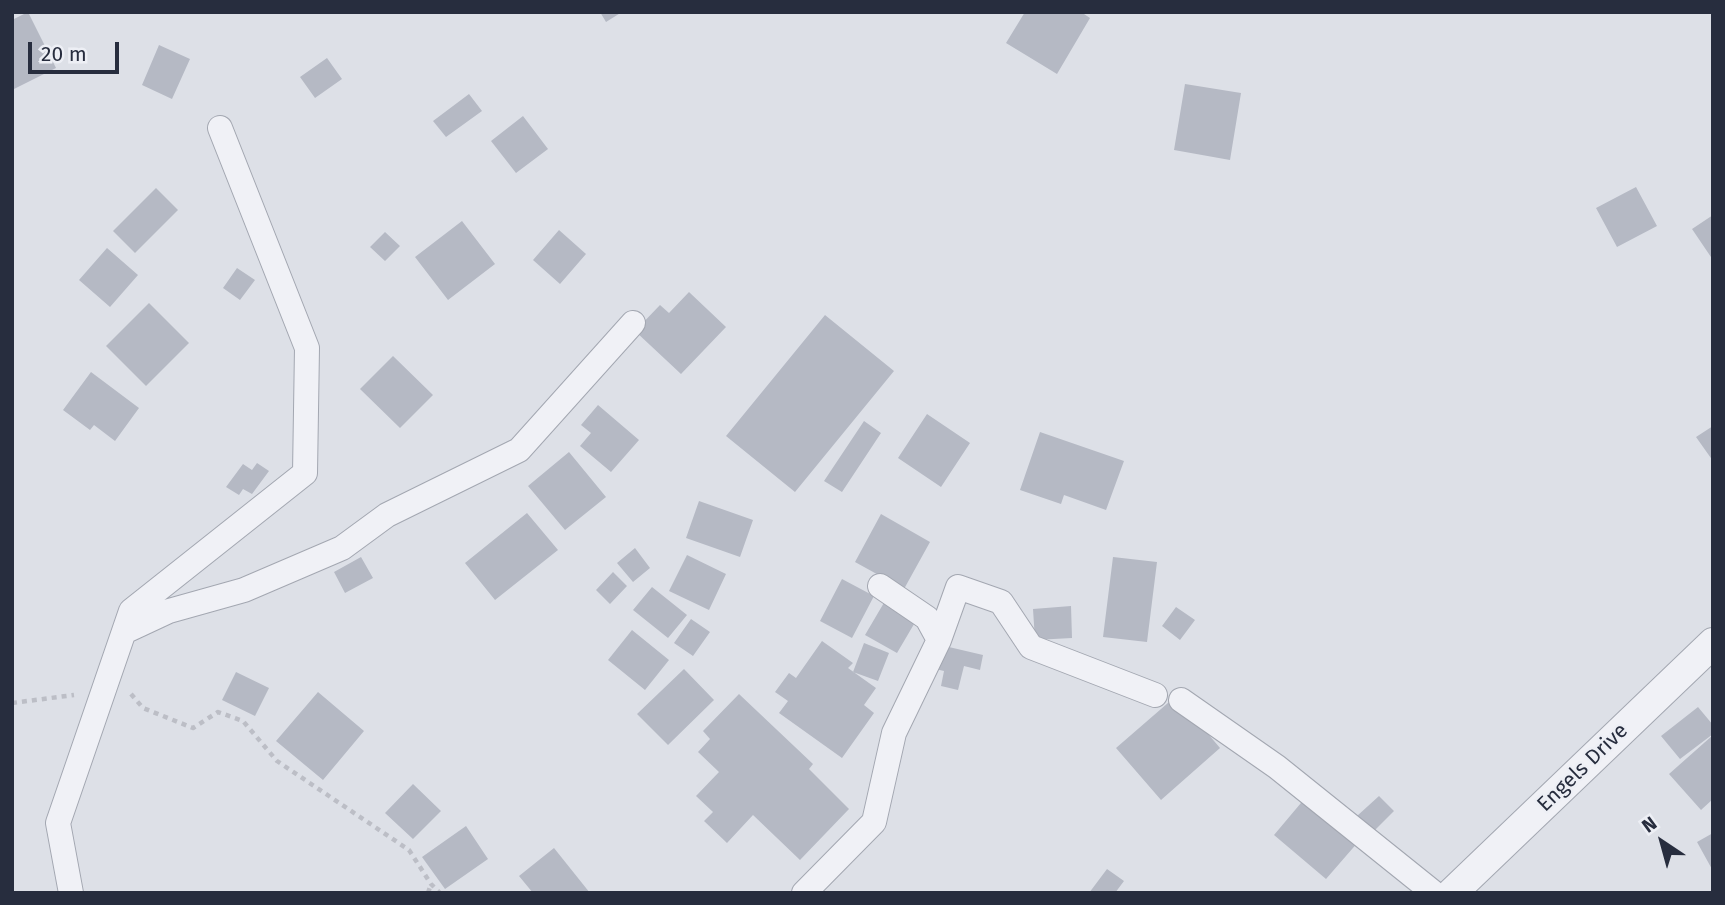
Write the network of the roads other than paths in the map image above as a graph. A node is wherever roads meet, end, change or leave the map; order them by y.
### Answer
1 (220, 128) dead end
2 (633, 323) dead end
3 (880, 586) dead end
4 (124, 632) junction
5 (939, 640) junction
6 (1713, 643) edge
7 (1155, 695) dead end
8 (1181, 700) dead end
9 (71, 893) edge
10 (804, 893) edge
11 (1434, 893) edge
12 (1452, 893) edge

1 - 4 street
2 - 4 street
3 - 5 street
4 - 9 street
5 - 7 street
5 - 10 street
6 - 12 street, Engels Drive
8 - 11 street

